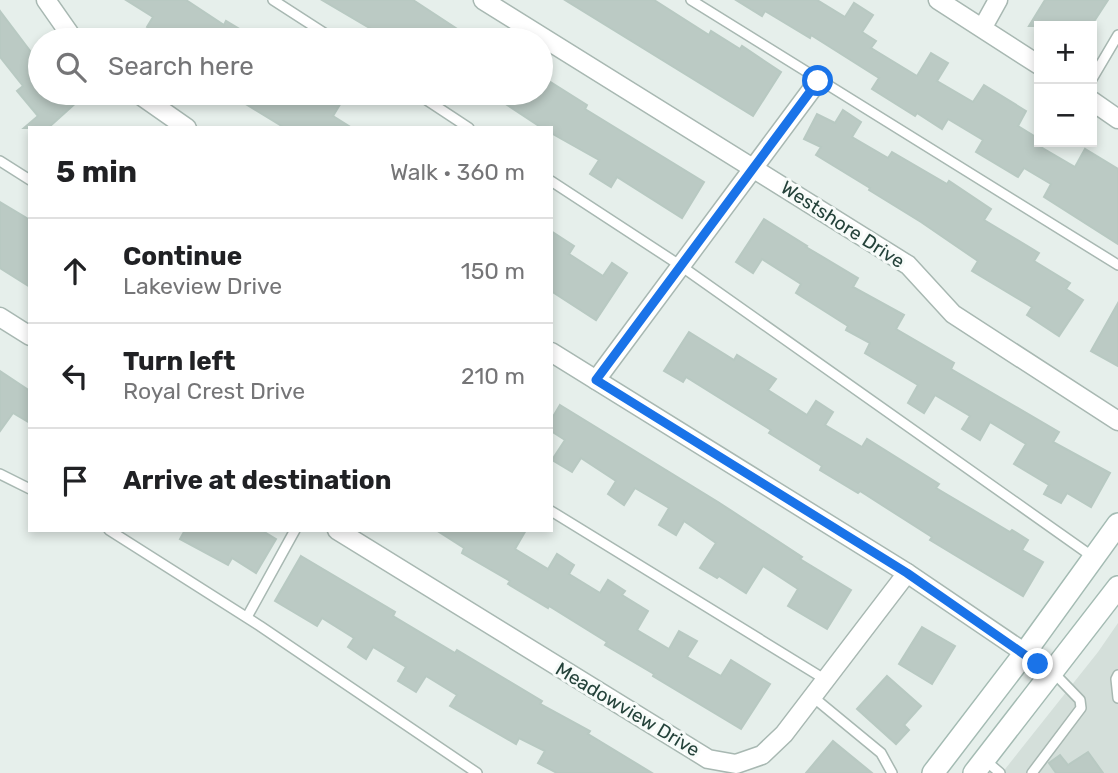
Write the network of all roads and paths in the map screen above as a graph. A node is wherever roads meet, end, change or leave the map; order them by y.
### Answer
1 (46, 0) edge
2 (273, 0) edge
3 (484, 0) edge
4 (691, 0) edge
5 (938, 0) edge
6 (998, 0) edge
7 (983, 27) junction
8 (66, 28) edge
9 (316, 28) edge
10 (529, 28) edge
11 (1118, 35) edge
12 (553, 43) edge
13 (1034, 62) edge
14 (1097, 71) edge
15 (818, 81) junction
16 (1097, 104) edge
17 (154, 105) edge
18 (434, 105) edge
19 (1118, 119) edge
20 (184, 126) edge
21 (466, 126) edge
22 (0, 161) edge
23 (754, 167) junction
24 (28, 179) edge
25 (553, 182) edge
26 (1118, 265) edge
27 (681, 266) junction
28 (0, 317) edge
29 (28, 335) edge
30 (553, 353) edge
31 (596, 380) junction
32 (1118, 421) edge
33 (0, 474) edge
34 (28, 488) edge
35 (553, 512) edge
36 (1118, 524) edge
37 (112, 532) edge
38 (294, 532) edge
39 (340, 532) edge
40 (1094, 558) junction
41 (907, 573) junction
42 (1118, 587) edge
43 (247, 617) junction
44 (1024, 654) junction
45 (1053, 672) junction
46 (1118, 675) edge
47 (825, 680) junction
48 (813, 697) junction
49 (1118, 698) edge
50 (986, 769) edge
51 (477, 773) edge
52 (892, 773) edge
53 (933, 773) edge
54 (1032, 773) edge

1 - 8 street
2 - 9 lane
3 - 10 street, Westshore Drive
4 - 15 lane
5 - 7 street
6 - 7 street
7 - 13 street
11 - 14 lane
12 - 23 street, Westshore Drive
15 - 23 street
15 - 26 lane
16 - 19 street
17 - 20 street
18 - 21 lane
22 - 24 lane
23 - 27 street
23 - 32 street, Westshore Drive
25 - 27 lane
27 - 31 street
27 - 40 lane
28 - 29 street
30 - 31 street
31 - 41 street
33 - 34 lane
35 - 47 lane
36 - 40 main road
37 - 43 lane
38 - 43 lane
39 - 48 street, Meadowview Drive
40 - 44 main road
41 - 44 street
41 - 47 street, Meadowview Drive
42 - 45 main road
43 - 51 lane
44 - 45 street
44 - 53 main road
45 - 50 main road
45 - 54 lane
46 - 49 lane
47 - 48 street, Meadowview Drive
48 - 52 lane

